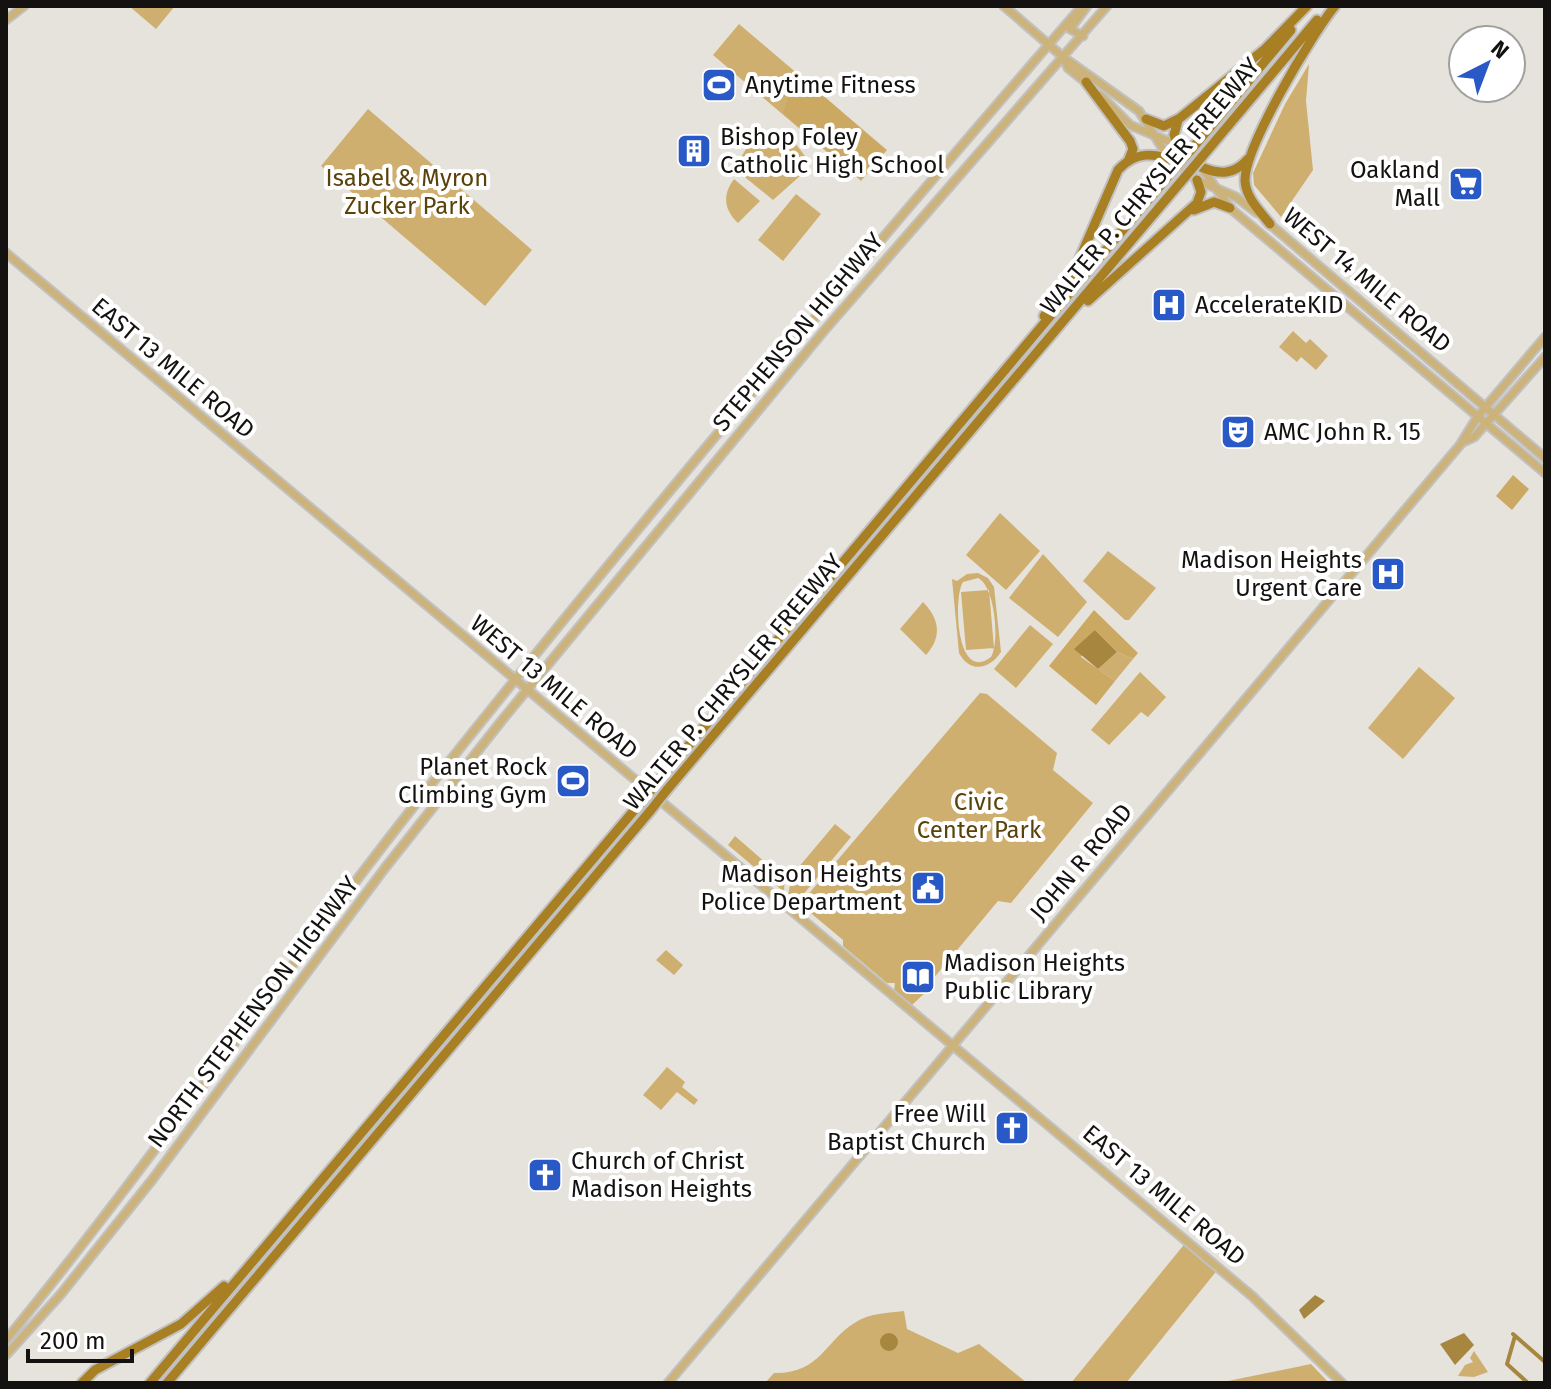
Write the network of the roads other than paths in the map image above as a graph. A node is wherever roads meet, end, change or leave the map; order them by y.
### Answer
1 (24, 6) edge
2 (1004, 6) edge
3 (1085, 6) edge
4 (1104, 6) edge
5 (1309, 6) edge
6 (1328, 6) edge
7 (1335, 6) edge
8 (6, 20) edge
9 (1085, 33) junction
10 (1049, 45) junction
11 (1063, 57) junction
12 (1034, 64) junction
13 (1026, 73) junction
14 (1086, 82) junction
15 (1017, 111) junction
16 (1180, 118) junction
17 (1146, 119) junction
18 (1006, 123) junction
19 (1156, 136) junction
20 (970, 139) junction
21 (1179, 148) junction
22 (982, 149) junction
23 (1254, 149) junction
24 (1129, 159) junction
25 (1201, 162) junction
26 (949, 163) junction
27 (1176, 165) junction
28 (1197, 180) junction
29 (1218, 190) junction
30 (930, 208) junction
31 (1230, 208) junction
32 (1259, 214) junction
33 (1184, 216) junction
34 (1270, 224) junction
35 (1251, 225) junction
36 (875, 248) junction
37 (1298, 249) junction
38 (6, 253) edge
39 (1287, 256) junction
40 (1331, 276) junction
41 (851, 277) junction
42 (1315, 279) junction
43 (1339, 284) junction
44 (1325, 287) junction
45 (854, 296) junction
46 (832, 321) junction
47 (1403, 338) junction
48 (1545, 338) edge
49 (1389, 341) junction
50 (792, 345) junction
51 (802, 357) junction
52 (1545, 357) edge
53 (782, 358) junction
54 (1428, 359) junction
55 (1024, 367) junction
56 (1419, 367) junction
57 (1440, 369) junction
58 (1005, 371) junction
59 (1432, 377) junction
60 (1503, 387) junction
61 (1508, 398) junction
62 (765, 401) junction
63 (1486, 407) junction
64 (1494, 414) junction
65 (1478, 416) junction
66 (1487, 423) junction
67 (1463, 442) junction
68 (702, 455) junction
69 (1545, 458) edge
70 (714, 464) junction
71 (1545, 471) edge
72 (683, 477) junction
73 (314, 513) joint
74 (665, 523) junction
75 (598, 581) junction
76 (559, 628) junction
77 (567, 642) junction
78 (541, 674) junction
79 (515, 681) junction
80 (527, 690) junction
81 (501, 698) junction
82 (492, 709) junction
83 (485, 741) junction
84 (478, 750) junction
85 (431, 784) junction
86 (435, 805) junction
87 (409, 812) junction
88 (409, 837) junction
89 (370, 863) junction
90 (356, 907) junction
91 (316, 934) junction
92 (298, 985) junction
93 (267, 1001) junction
94 (255, 1018) junction
95 (953, 1045) junction
96 (249, 1051) junction
97 (236, 1069) junction
98 (183, 1115) junction
99 (167, 1161) junction
100 (127, 1187) junction
101 (110, 1209) junction
102 (110, 1234) junction
103 (258, 1254) junction
104 (91, 1258) junction
105 (51, 1283) junction
106 (61, 1294) junction
107 (224, 1316) junction
108 (33, 1326) junction
109 (6, 1340) edge
110 (6, 1355) edge
111 (82, 1383) edge
112 (150, 1383) edge
113 (172, 1383) edge
114 (668, 1383) edge
115 (1342, 1383) edge

1 - 8 main road
2 - 10 main road, WEST 14 MILE ROAD
3 - 9 main road
3 - 10 main road, STEPHENSON HIGHWAY
4 - 9 main road, STEPHENSON HIGHWAY
5 - 16 highway
5 - 27 highway, WALTER P. CHRYSLER FREEWAY, bridge
6 - 25 highway, WALTER P. CHRYSLER FREEWAY
7 - 23 highway
9 - 11 main road, STEPHENSON HIGHWAY
10 - 11 main road, WEST 14 MILE ROAD
10 - 12 main road, STEPHENSON HIGHWAY
11 - 14 main road, WEST 14 MILE ROAD
11 - 15 main road, STEPHENSON HIGHWAY
11 - 17 main road, WEST 14 MILE ROAD
12 - 13 main road, STEPHENSON HIGHWAY
12 - 15 main road
13 - 18 main road
13 - 20 main road, STEPHENSON HIGHWAY
14 - 19 main road, WEST 14 MILE ROAD
14 - 24 highway
15 - 18 main road, STEPHENSON HIGHWAY
16 - 17 highway
16 - 21 highway
17 - 19 main road, WEST 14 MILE ROAD
18 - 22 main road, STEPHENSON HIGHWAY
19 - 21 main road, WEST 14 MILE ROAD
19 - 27 main road, WEST 14 MILE ROAD
20 - 22 main road
20 - 26 main road, STEPHENSON HIGHWAY
21 - 25 main road, WEST 14 MILE ROAD
22 - 30 main road, STEPHENSON HIGHWAY
23 - 25 highway
23 - 34 highway
24 - 27 highway
24 - 58 highway
25 - 29 main road, WEST 14 MILE ROAD
25 - 55 highway, WALTER P. CHRYSLER FREEWAY, bridge
26 - 30 main road
26 - 36 main road, STEPHENSON HIGHWAY
27 - 28 main road, WEST 14 MILE ROAD
27 - 58 highway, WALTER P. CHRYSLER FREEWAY
28 - 29 main road, WEST 14 MILE ROAD
28 - 33 highway
29 - 31 main road, WEST 14 MILE ROAD
29 - 32 main road, WEST 14 MILE ROAD
30 - 45 main road, STEPHENSON HIGHWAY
31 - 33 highway
31 - 35 main road, WEST 14 MILE ROAD
32 - 34 main road, WEST 14 MILE ROAD
32 - 35 main road
33 - 55 highway
34 - 37 main road, WEST 14 MILE ROAD
35 - 39 main road, WEST 14 MILE ROAD
36 - 41 main road, STEPHENSON HIGHWAY
36 - 45 main road
37 - 39 main road
37 - 40 main road, WEST 14 MILE ROAD
38 - 73 main road, EAST 13 MILE ROAD
39 - 42 main road, WEST 14 MILE ROAD
40 - 42 main road
40 - 43 main road, WEST 14 MILE ROAD
41 - 46 main road
41 - 50 main road, STEPHENSON HIGHWAY
42 - 44 main road, WEST 14 MILE ROAD
43 - 44 main road
43 - 47 main road, WEST 14 MILE ROAD
44 - 49 main road, WEST 14 MILE ROAD
45 - 46 main road, STEPHENSON HIGHWAY
46 - 51 main road, STEPHENSON HIGHWAY
47 - 49 main road
47 - 54 main road, WEST 14 MILE ROAD
48 - 60 main road, JOHN R ROAD
49 - 56 main road, WEST 14 MILE ROAD
50 - 51 main road
50 - 53 main road, STEPHENSON HIGHWAY
51 - 62 main road, STEPHENSON HIGHWAY
52 - 61 main road, JOHN R ROAD
53 - 62 main road
53 - 68 main road, STEPHENSON HIGHWAY
54 - 56 main road
54 - 57 main road, WEST 14 MILE ROAD
55 - 107 highway, WALTER P. CHRYSLER FREEWAY, bridge
56 - 59 main road, WEST 14 MILE ROAD
57 - 59 main road
57 - 63 main road, WEST 14 MILE ROAD
58 - 103 highway, WALTER P. CHRYSLER FREEWAY, bridge
59 - 65 main road, WEST 14 MILE ROAD
60 - 61 main road
60 - 63 main road, JOHN R ROAD
61 - 64 main road, JOHN R ROAD
62 - 70 main road, STEPHENSON HIGHWAY
63 - 64 main road, WEST 14 MILE ROAD
63 - 65 main road, JOHN R ROAD
64 - 66 main road, JOHN R ROAD
64 - 69 main road, WEST 14 MILE ROAD
65 - 66 main road, WEST 14 MILE ROAD
65 - 67 main road, JOHN R ROAD
66 - 67 main road, JOHN R ROAD
66 - 71 main road, WEST 14 MILE ROAD
67 - 95 main road, JOHN R ROAD
68 - 70 main road
68 - 72 main road, STEPHENSON HIGHWAY
70 - 74 main road, STEPHENSON HIGHWAY
72 - 74 main road
72 - 75 main road, STEPHENSON HIGHWAY
73 - 79 main road, WEST 13 MILE ROAD
74 - 77 main road, STEPHENSON HIGHWAY
75 - 76 main road, STEPHENSON HIGHWAY
75 - 77 main road
76 - 78 main road
76 - 79 main road, STEPHENSON HIGHWAY
77 - 78 main road, STEPHENSON HIGHWAY
78 - 80 main road, STEPHENSON HIGHWAY
79 - 80 main road, WEST 13 MILE ROAD
79 - 81 main road, NORTH STEPHENSON HIGHWAY
80 - 83 main road, NORTH STEPHENSON HIGHWAY
80 - 95 main road, WEST 13 MILE ROAD
81 - 82 main road, NORTH STEPHENSON HIGHWAY
81 - 83 main road
82 - 84 main road
82 - 85 main road, NORTH STEPHENSON HIGHWAY
83 - 84 main road, NORTH STEPHENSON HIGHWAY
84 - 86 main road, NORTH STEPHENSON HIGHWAY
85 - 86 main road
85 - 87 main road, NORTH STEPHENSON HIGHWAY
86 - 88 main road, NORTH STEPHENSON HIGHWAY
87 - 88 main road
87 - 89 main road, NORTH STEPHENSON HIGHWAY
88 - 90 main road, NORTH STEPHENSON HIGHWAY
89 - 90 main road
89 - 91 main road, NORTH STEPHENSON HIGHWAY
90 - 92 main road, NORTH STEPHENSON HIGHWAY
91 - 92 main road
91 - 93 main road, NORTH STEPHENSON HIGHWAY
92 - 96 main road, NORTH STEPHENSON HIGHWAY
93 - 94 main road, NORTH STEPHENSON HIGHWAY
93 - 96 main road
94 - 97 main road
94 - 98 main road, NORTH STEPHENSON HIGHWAY
95 - 114 main road, JOHN R ROAD
95 - 115 main road, EAST 13 MILE ROAD
96 - 97 main road, NORTH STEPHENSON HIGHWAY
97 - 99 main road, NORTH STEPHENSON HIGHWAY
98 - 99 main road
98 - 100 main road, NORTH STEPHENSON HIGHWAY
99 - 102 main road, NORTH STEPHENSON HIGHWAY
100 - 101 main road, NORTH STEPHENSON HIGHWAY
100 - 102 main road
101 - 104 main road
101 - 105 main road, NORTH STEPHENSON HIGHWAY
102 - 104 main road, NORTH STEPHENSON HIGHWAY
103 - 111 highway
103 - 112 highway, WALTER P. CHRYSLER FREEWAY
104 - 106 main road, NORTH STEPHENSON HIGHWAY
105 - 106 main road
105 - 108 main road
105 - 109 main road, NORTH STEPHENSON HIGHWAY
106 - 108 main road, NORTH STEPHENSON HIGHWAY
107 - 113 highway
107 - 113 highway, WALTER P. CHRYSLER FREEWAY
108 - 110 main road, NORTH STEPHENSON HIGHWAY

